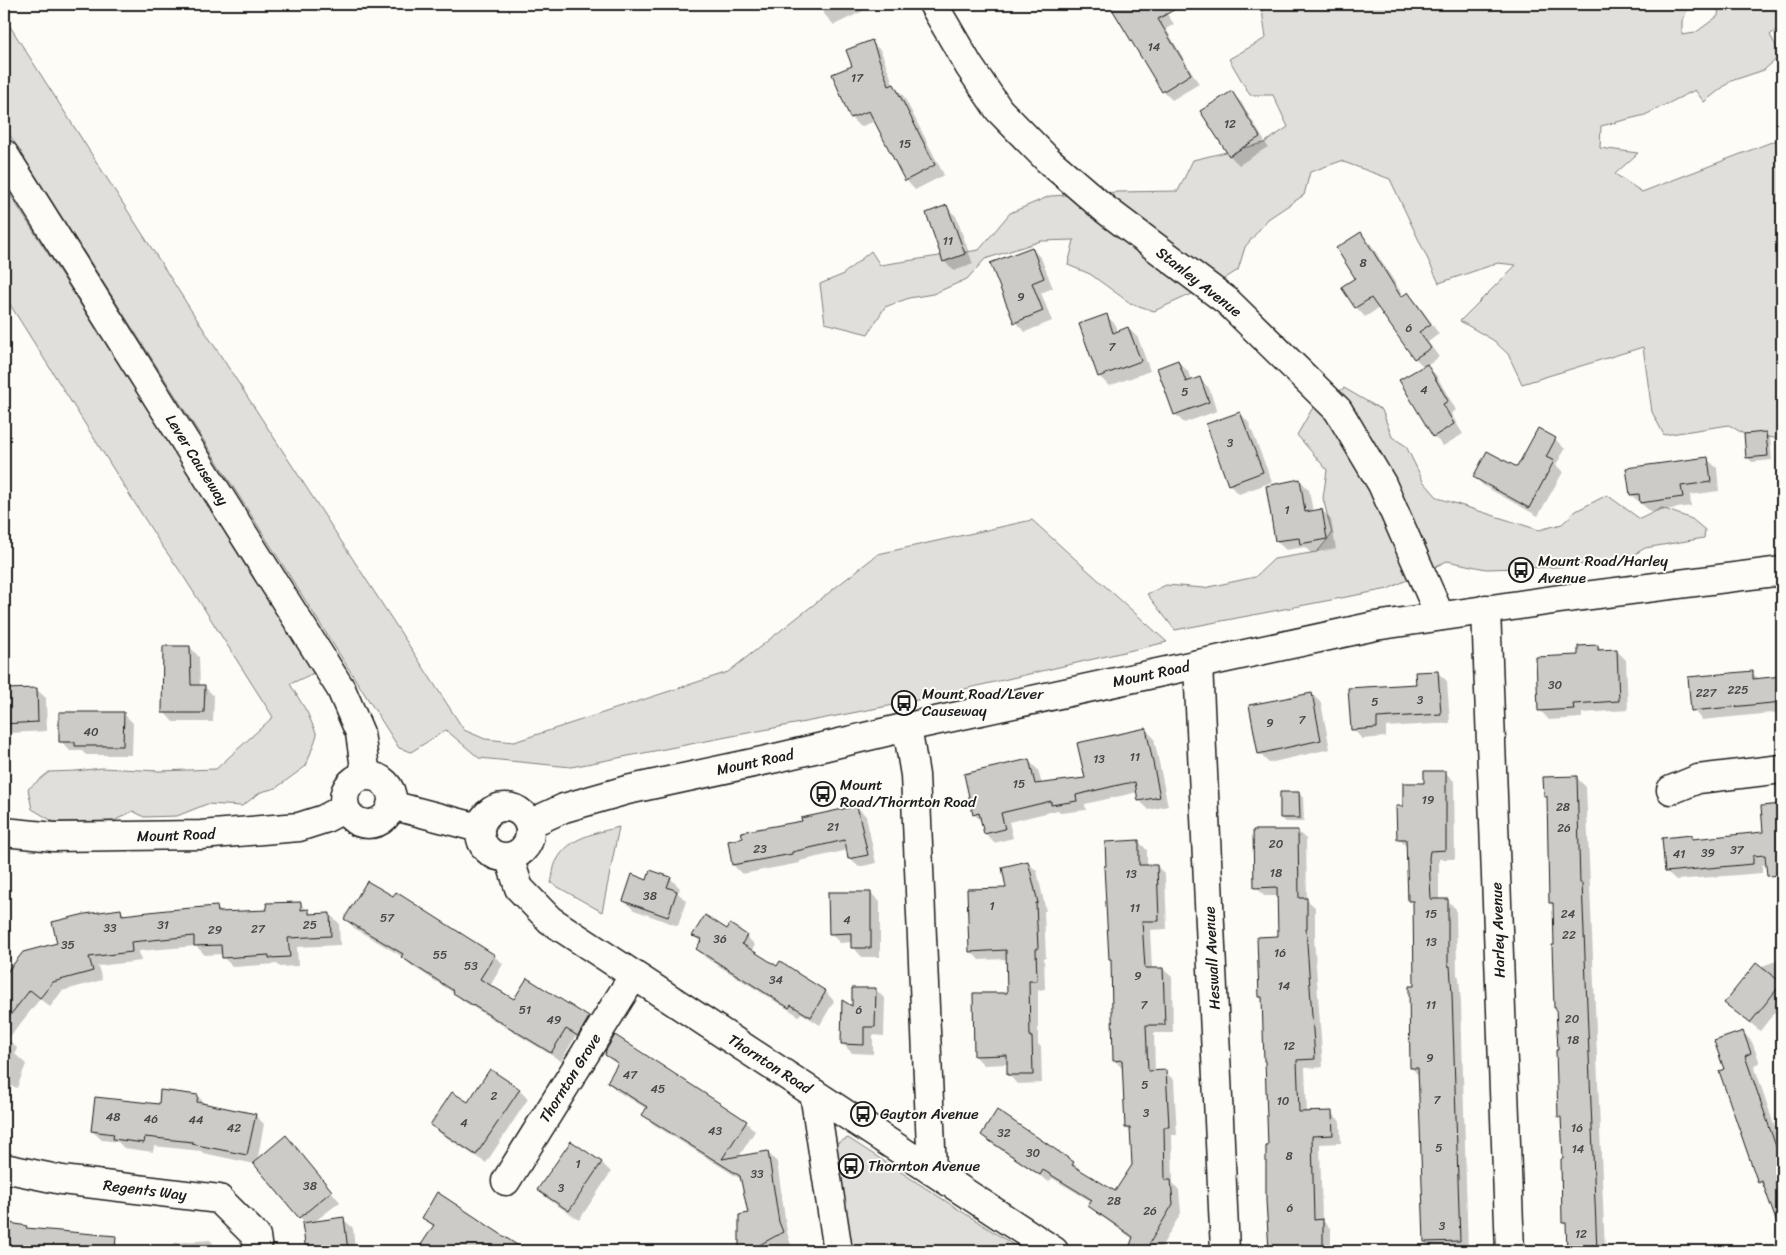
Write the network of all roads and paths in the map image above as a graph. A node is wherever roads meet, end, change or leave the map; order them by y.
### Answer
1 (933, 4) edge
2 (4, 154) edge
3 (1782, 571) edge
4 (1486, 609) junction
5 (1440, 616) junction
6 (1198, 664) junction
7 (907, 727) junction
8 (1782, 769) edge
9 (366, 776) junction
10 (1671, 790) dead end
11 (391, 805) junction
12 (345, 808) junction
13 (529, 824) junction
14 (479, 828) junction
15 (4, 832) edge
16 (509, 857) junction
17 (634, 974) junction
18 (814, 1093) junction
19 (4, 1168) edge
20 (932, 1171) junction
21 (506, 1181) dead end
22 (258, 1251) edge
23 (838, 1251) edge
24 (1054, 1251) edge
25 (1225, 1251) edge
26 (1510, 1251) edge

1 - 5 street, Stanley Avenue
2 - 9 street, Lever Causeway
3 - 4 street, Mount Road
4 - 5 street, Mount Road
4 - 26 street, Harley Avenue
5 - 6 street, Mount Road
6 - 7 street, Mount Road
6 - 25 street, Heswall Avenue
7 - 13 street, Mount Road
7 - 20 street
8 - 10 street
9 - 11 street
9 - 12 street
11 - 12 street
11 - 14 street
12 - 15 street, Mount Road
13 - 14 street
13 - 16 street
14 - 16 street
16 - 17 street, Thornton Road
17 - 18 street, Thornton Road
17 - 21 street, Thornton Grove
18 - 20 street, Thornton Road
18 - 23 street
19 - 22 street, Regents Way
20 - 24 street, Thornton Road

